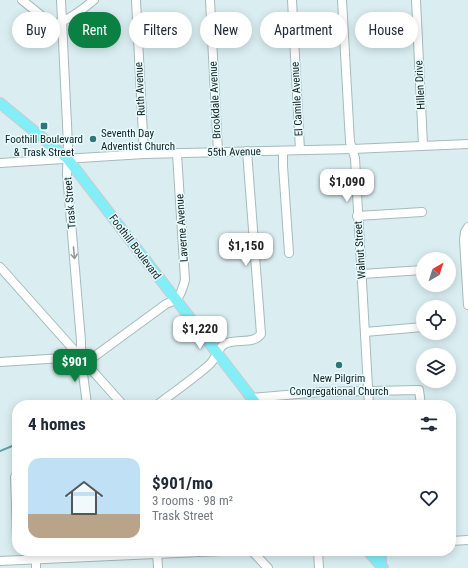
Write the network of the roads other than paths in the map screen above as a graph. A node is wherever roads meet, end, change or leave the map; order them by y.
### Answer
1 (22, 0) edge
2 (61, 0) edge
3 (94, 0) edge
4 (136, 0) edge
5 (210, 0) edge
6 (292, 0) edge
7 (342, 0) edge
8 (416, 0) edge
9 (62, 23) junction
10 (0, 103) edge
11 (468, 144) edge
12 (423, 145) junction
13 (352, 149) junction
14 (300, 150) junction
15 (247, 151) junction
16 (283, 151) junction
17 (218, 152) junction
18 (144, 154) junction
19 (177, 154) junction
20 (67, 158) junction
21 (0, 162) edge
22 (422, 212) dead end
23 (358, 216) junction
24 (468, 227) edge
25 (289, 253) dead end
26 (0, 267) edge
27 (416, 270) edge
28 (362, 274) junction
29 (176, 300) junction
30 (468, 305) edge
31 (416, 328) edge
32 (365, 332) junction
33 (218, 354) junction
34 (81, 358) junction
35 (0, 362) edge
36 (368, 390) junction
37 (86, 400) edge
38 (119, 400) edge
39 (163, 400) edge
40 (253, 400) edge
41 (261, 400) edge
42 (369, 400) edge
43 (420, 400) edge
44 (468, 540) edge
45 (456, 541) edge
46 (18, 556) edge
47 (76, 556) edge
48 (157, 556) edge
49 (257, 556) edge
50 (318, 556) edge
51 (372, 556) edge
52 (381, 556) edge
53 (36, 559) junction
54 (18, 560) junction
55 (0, 561) edge
56 (382, 567) edge
57 (36, 568) edge
58 (158, 568) edge
59 (268, 568) edge
60 (319, 568) edge

1 - 9 street
2 - 9 street, Trask Street
3 - 9 street
4 - 18 street, Ruth Avenue
5 - 17 street, Brookdale Avenue
6 - 14 street, El Camile Avenue
7 - 13 street, Walnut Street
8 - 12 street, Hillen Drive
9 - 20 street, Trask Street
10 - 20 main road, Foothill Boulevard
11 - 12 street, 55th Avenue
12 - 13 street, 55th Avenue
13 - 14 street, 55th Avenue
13 - 23 street, Walnut Street
14 - 16 street, 55th Avenue
15 - 16 street, 55th Avenue
15 - 17 street, 55th Avenue
15 - 33 street
16 - 25 street
17 - 19 street, 55th Avenue
18 - 19 street, 55th Avenue
18 - 20 street, 55th Avenue
19 - 29 street, Laverne Avenue
20 - 21 street, 55th Avenue
20 - 29 main road, Foothill Boulevard
20 -> 34 street, Trask Street
22 - 23 street
23 - 28 street, Walnut Street
24 - 30 street
26 - 34 street
27 - 28 street
28 - 32 street, Walnut Street
29 - 33 main road, Foothill Boulevard
29 - 34 street
31 - 32 street
32 - 36 street, Walnut Street
33 - 39 street
33 - 40 main road, Foothill Boulevard
34 - 35 street
34 - 37 street, Trask Street
34 - 38 street
36 - 41 street
36 - 42 street, Walnut Street
36 - 43 street
44 - 45 street
46 - 54 street
47 - 53 street
48 - 58 street
49 - 59 street
50 - 60 street
51 - 56 main road
52 - 56 main road
53 - 54 street
53 - 57 street
54 - 55 street

